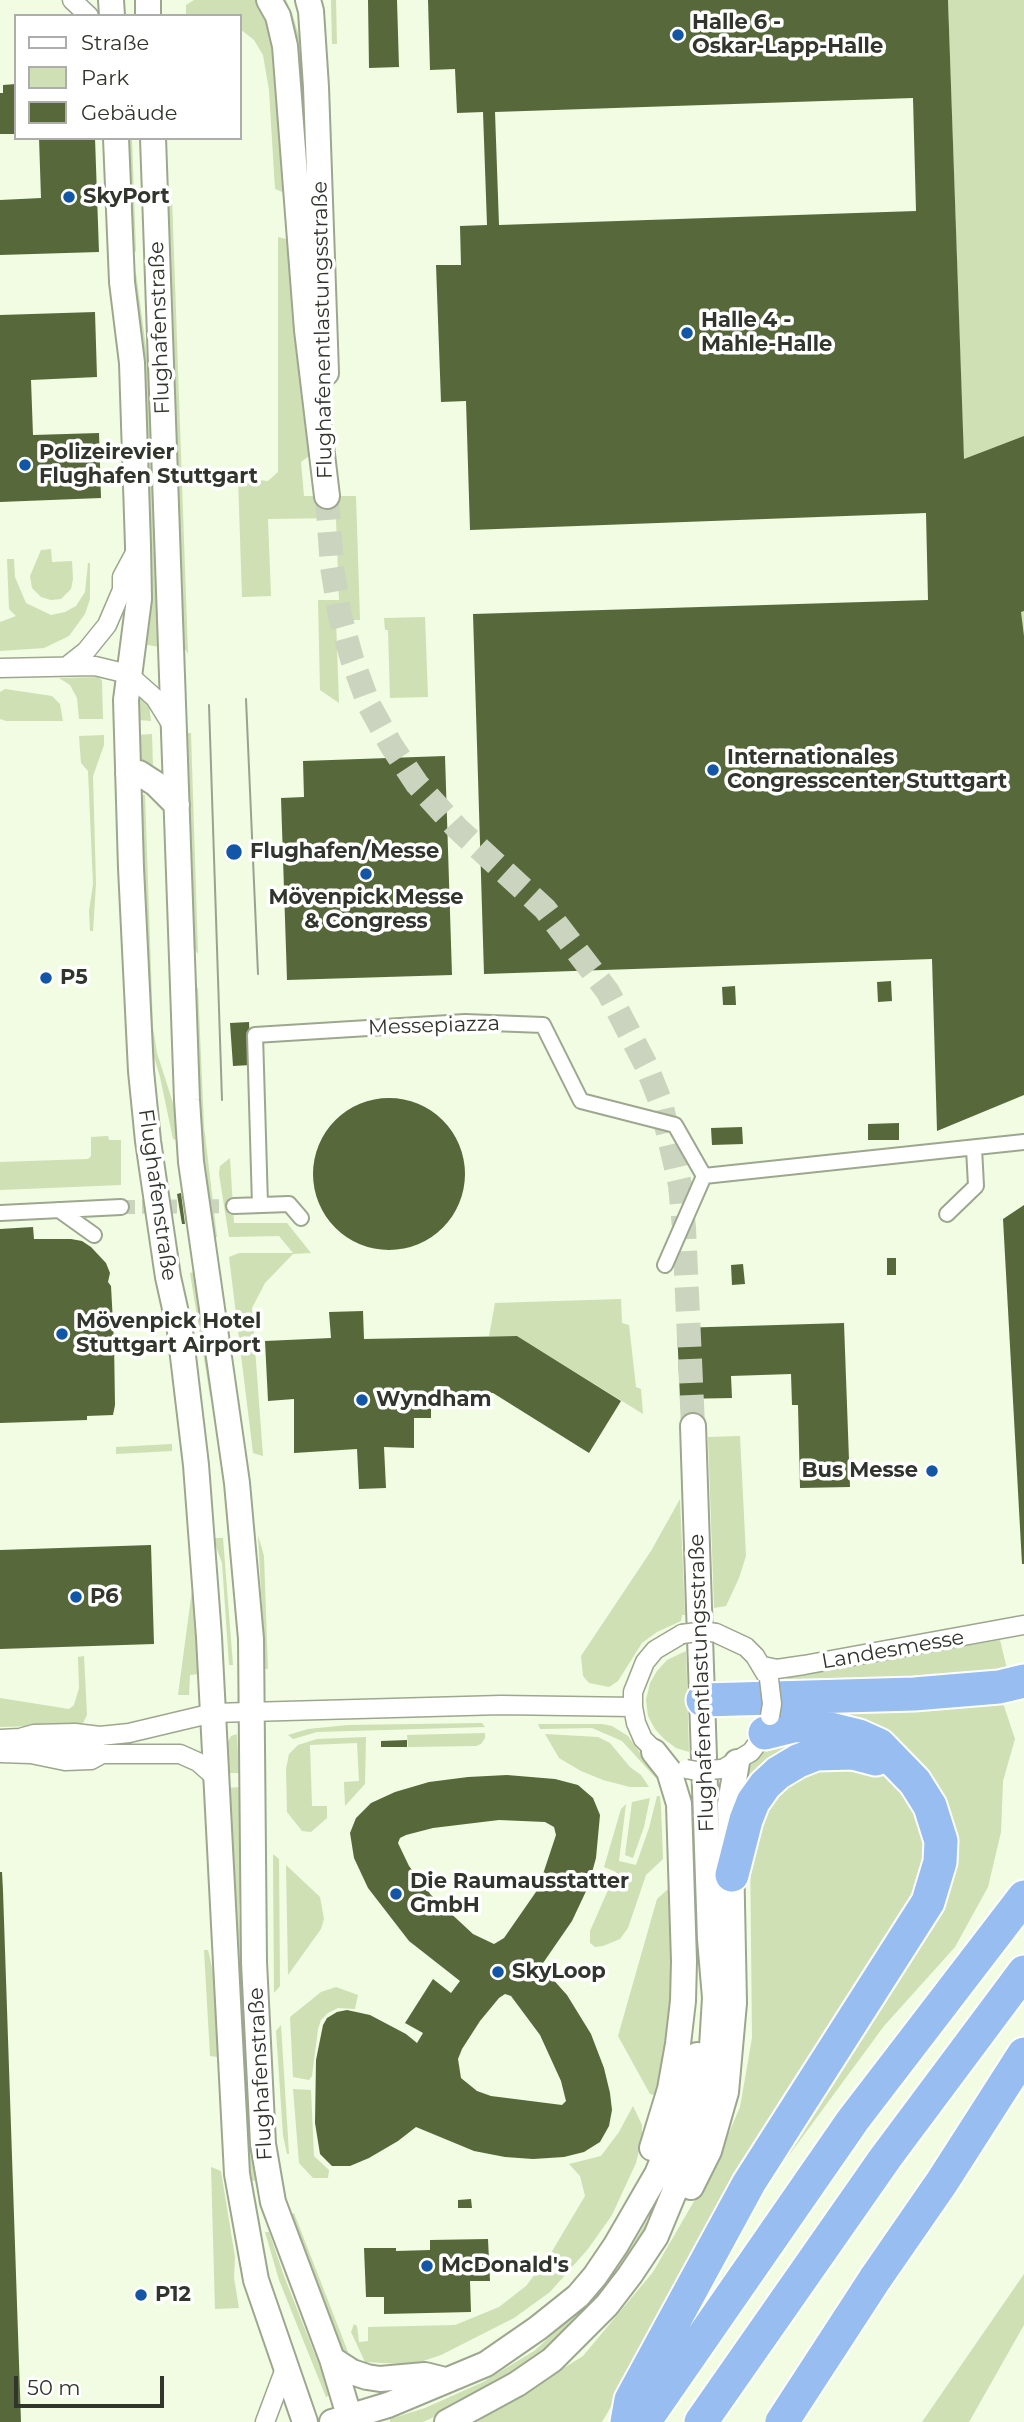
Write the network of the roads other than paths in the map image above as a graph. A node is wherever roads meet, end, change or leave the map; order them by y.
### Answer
1 (72, 0) edge
2 (269, 0) edge
3 (308, 0) edge
4 (87, 14) edge
5 (116, 140) edge
6 (153, 140) edge
7 (138, 547) junction
8 (67, 666) junction
9 (0, 668) edge
10 (128, 674) junction
11 (173, 727) junction
12 (128, 774) junction
13 (177, 805) junction
14 (1024, 1142) edge
15 (974, 1147) junction
16 (704, 1176) junction
17 (260, 1205) junction
18 (234, 1206) tunnel mouth
19 (121, 1207) tunnel mouth
20 (59, 1210) junction
21 (0, 1213) edge
22 (947, 1214) dead end
23 (301, 1218) dead end
24 (94, 1235) dead end
25 (664, 1265) dead end
26 (693, 1426) tunnel mouth
27 (1023, 1625) edge
28 (766, 1673) junction
29 (1024, 1681) edge
30 (703, 1700) junction
31 (633, 1707) junction
32 (253, 1712) junction
33 (213, 1713) junction
34 (768, 1725) junction
35 (0, 1739) edge
36 (97, 1745) junction
37 (654, 1752) junction
38 (0, 1753) edge
39 (729, 1765) junction
40 (899, 1765) junction
41 (216, 1778) junction
42 (732, 1875) junction
43 (1024, 1897) edge
44 (710, 1939) junction
45 (1024, 1972) edge
46 (1024, 2054) edge
47 (621, 2236) junction
48 (656, 2236) junction
49 (332, 2359) junction
50 (286, 2366) junction
51 (449, 2380) junction
52 (344, 2420) edge
53 (265, 2422) edge
54 (305, 2422) edge
55 (447, 2422) edge
56 (627, 2422) edge
57 (644, 2422) edge
58 (701, 2422) edge
59 (782, 2422) edge

1 - 4 street
2 - 3 main road, Flughafenentlastungsstraße
5 - 7 main road, Flughafenstraße
6 - 11 main road, Flughafenstraße
7 - 8 street
7 - 10 main road, Flughafenstraße
8 - 9 street
8 - 10 street
10 - 11 street, Flughafenstraße
10 - 12 main road, Flughafenstraße
11 - 13 main road, Flughafenstraße
12 - 13 main road
12 - 33 main road, Flughafenstraße
13 - 32 main road, Flughafenstraße
14 - 15 street
15 - 16 street
15 - 22 street
16 - 17 street, Messepiazza
16 - 25 street
17 - 18 street
17 - 23 street
19 - 20 street
20 - 21 street
20 - 24 street
26 - 30 main road, Flughafenentlastungsstraße
27 - 28 street, Landesmesse
28 - 31 street, bridge
28 - 34 street, bridge
29 - 30 highway
30 - 44 main road, Flughafenentlastungsstraße
31 - 32 street
31 - 37 street
32 - 33 street
32 - 49 main road, Flughafenstraße
33 - 36 street
33 - 41 main road, Flughafenstraße
34 - 39 street
34 - 40 highway
35 - 36 street
36 - 38 street
36 - 41 street
37 - 39 street, bridge
37 - 47 main road
39 - 42 main road
40 - 42 highway
40 - 56 highway
41 - 50 main road, Flughafenstraße
42 - 48 main road
43 - 57 highway
44 - 47 main road, Flughafenentlastungsstraße
44 - 48 main road, Flughafenentlastungsstraße
45 - 58 highway
46 - 59 highway, bridge
47 - 51 main road, Flughafenentlastungsstraße
48 - 55 main road, Flughafenentlastungsstraße
49 - 51 main road
49 - 52 main road, Flughafenstraße
50 - 53 street
50 - 54 main road, Flughafenstraße
51 - 52 main road, Flughafenentlastungsstraße

